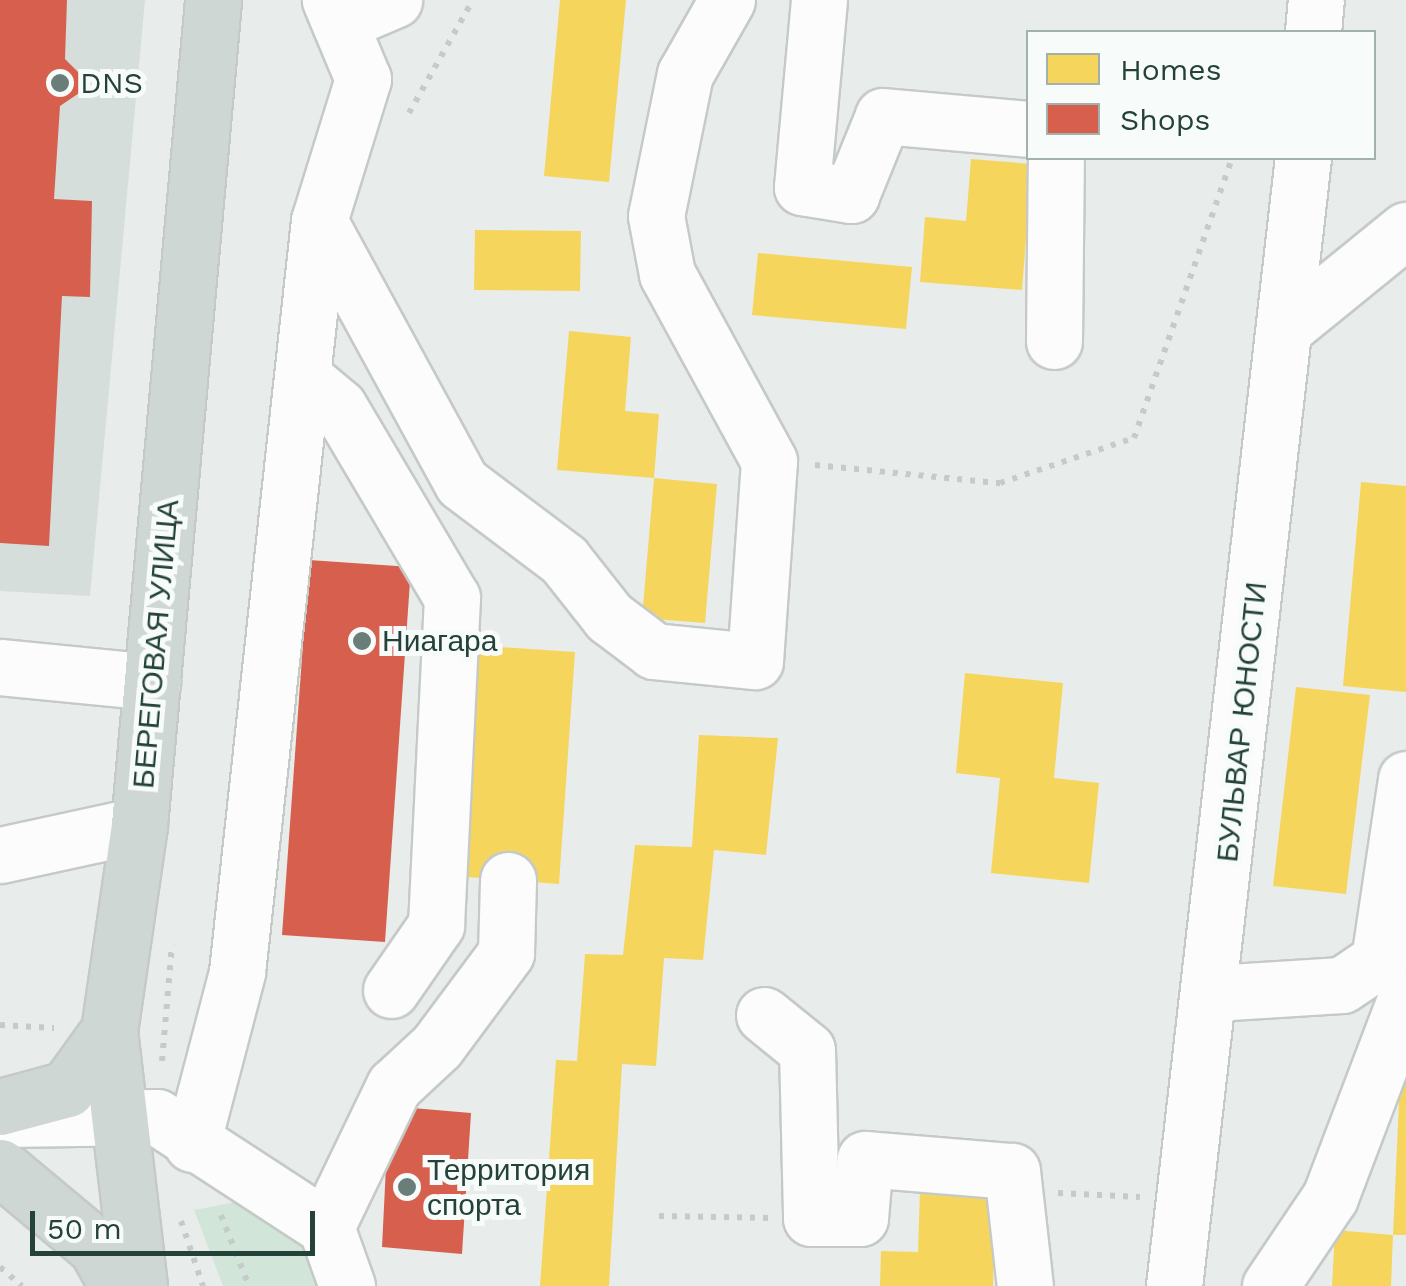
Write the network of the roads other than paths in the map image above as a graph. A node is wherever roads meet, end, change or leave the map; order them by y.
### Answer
1 (213, 0) edge
2 (394, 0) edge
3 (727, 0) edge
4 (819, 0) edge
5 (1316, 0) edge
6 (335, 11) edge
7 (1314, 30) edge
8 (1026, 128) edge
9 (1056, 160) edge
10 (1302, 160) edge
11 (319, 221) junction
12 (1406, 230) edge
13 (1284, 329) junction
14 (1054, 341) dead end
15 (302, 376) junction
16 (1, 675) edge
17 (152, 682) junction
18 (1406, 779) edge
19 (139, 825) junction
20 (0, 854) edge
21 (508, 880) dead end
22 (391, 990) dead end
23 (1214, 993) junction
24 (1406, 997) edge
25 (764, 1015) dead end
26 (109, 1031) junction
27 (0, 1107) edge
28 (122, 1116) junction
29 (0, 1119) edge
30 (192, 1144) junction
31 (0, 1167) edge
32 (326, 1227) junction
33 (118, 1286) edge
34 (139, 1286) edge
35 (346, 1286) edge
36 (1025, 1286) edge
37 (1174, 1286) edge
38 (1270, 1286) edge

1 - 17 main road, БЕРЕГОВАЯ УЛИЦА
2 - 6 street
3 - 11 street
4 - 8 street
5 - 7 street
6 - 11 street
9 - 14 street
10 - 13 street, БУЛЬВАР ЮНОСТИ
11 - 15 street
12 - 13 street
13 - 23 street, БУЛЬВАР ЮНОСТИ
15 - 22 street
15 - 30 street
16 - 17 street
17 - 19 main road, БЕРЕГОВАЯ УЛИЦА
18 - 23 street
19 - 20 street
19 - 26 main road, БЕРЕГОВАЯ УЛИЦА
21 - 32 street
23 - 37 street, БУЛЬВАР ЮНОСТИ
24 - 38 street
25 - 36 street
26 - 27 main road
26 - 28 main road, БЕРЕГОВАЯ УЛИЦА
28 - 29 street
28 - 30 street
28 - 34 main road, БЕРЕГОВАЯ УЛИЦА
30 - 32 street
31 - 33 main road
32 - 35 street

